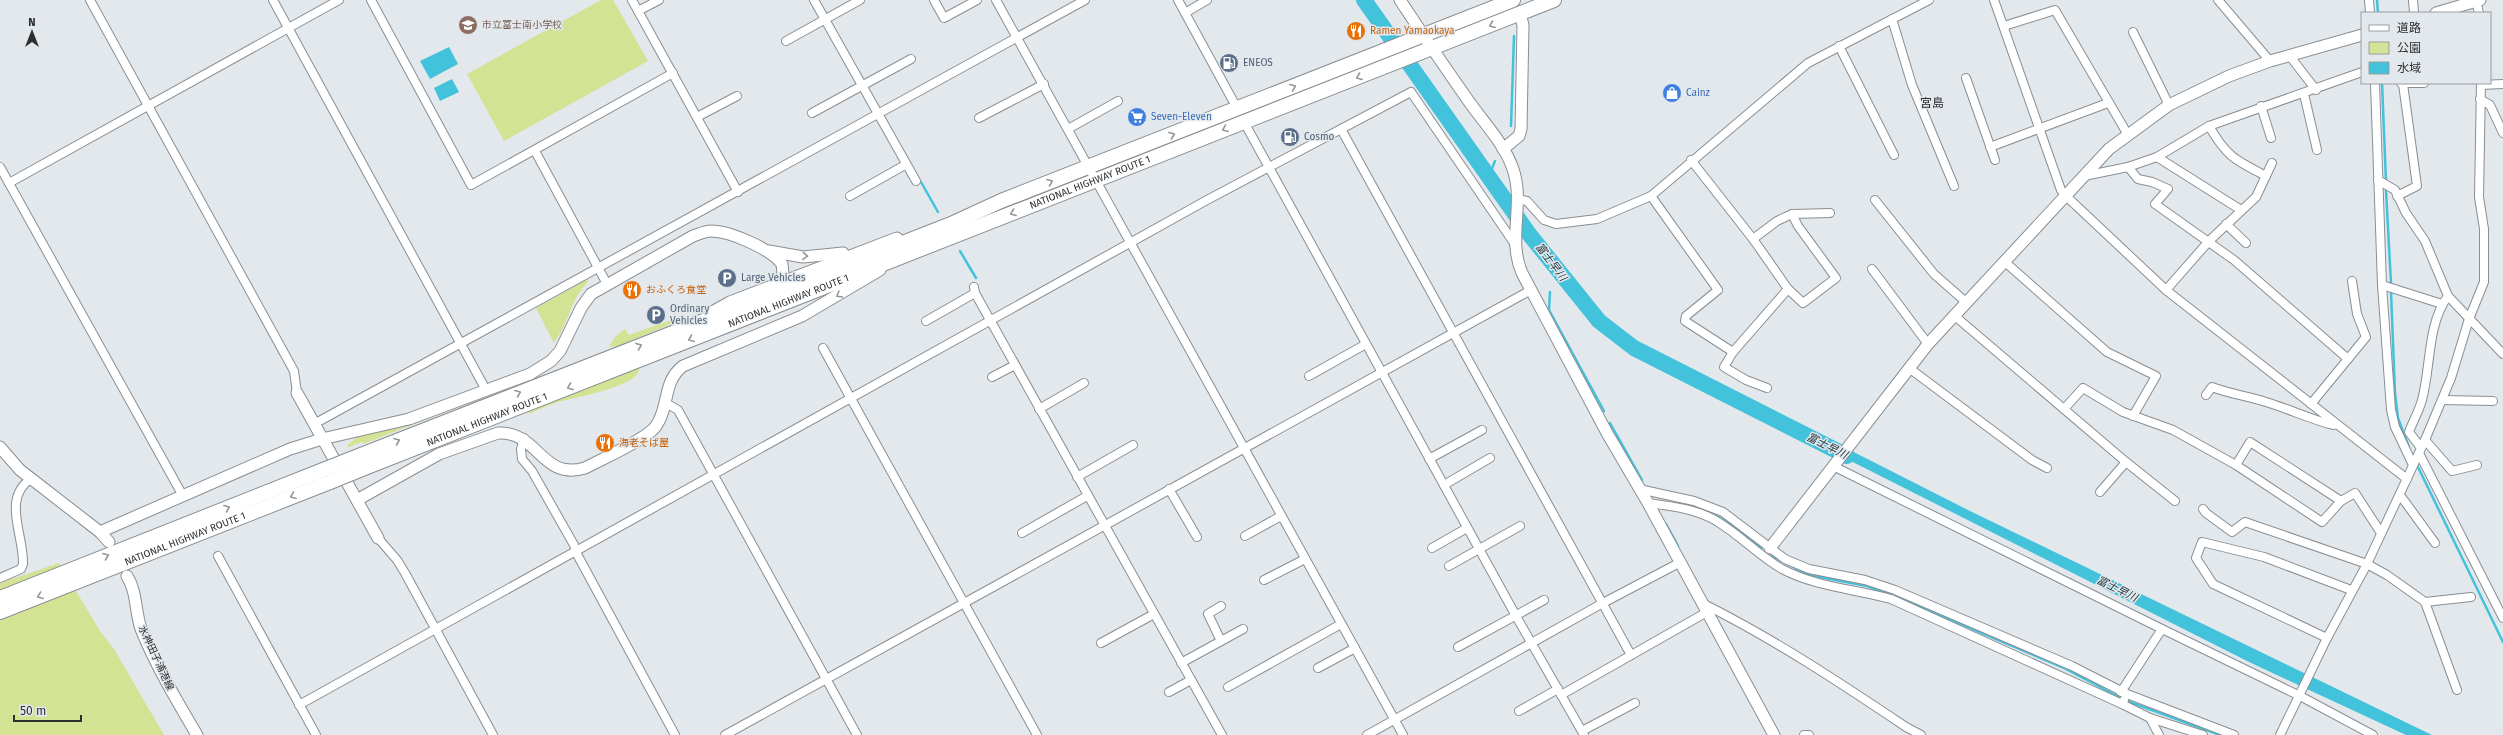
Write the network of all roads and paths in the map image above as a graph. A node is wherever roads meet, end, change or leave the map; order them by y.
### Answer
1 (90, 0) edge
2 (273, 0) edge
3 (339, 0) edge
4 (371, 0) edge
5 (632, 0) edge
6 (659, 0) edge
7 (814, 0) edge
8 (860, 0) edge
9 (934, 0) edge
10 (977, 0) edge
11 (996, 0) edge
12 (1085, 0) edge
13 (1178, 0) edge
14 (1207, 0) edge
15 (1400, 0) edge
16 (1513, 0) edge
17 (1554, 0) edge
18 (1929, 0) edge
19 (1994, 0) edge
20 (2218, 0) edge
21 (2370, 0) edge
22 (2413, 0) edge
23 (2478, 0) edge
24 (638, 11) junction
25 (1185, 12) junction
26 (2370, 12) edge
27 (2414, 12) edge
28 (2439, 12) edge
29 (2479, 12) edge
30 (1520, 14) junction
31 (825, 19) junction
32 (1892, 19) junction
33 (2004, 26) junction
34 (288, 28) junction
35 (2133, 32) dead end
36 (1423, 35) junction
37 (2361, 35) edge
38 (1018, 37) junction
39 (786, 41) dead end
40 (1839, 46) junction
41 (1431, 49) junction
42 (2290, 56) junction
43 (912, 59) dead end
44 (2270, 61) junction
45 (2361, 72) edge
46 (673, 73) junction
47 (1966, 78) dead end
48 (1044, 84) junction
49 (2375, 84) edge
50 (2402, 84) edge
51 (2481, 84) edge
52 (2503, 84) edge
53 (862, 86) junction
54 (2316, 90) junction
55 (2304, 94) junction
56 (737, 96) dead end
57 (2480, 99) junction
58 (1118, 100) dead end
59 (2108, 103) junction
60 (147, 105) junction
61 (2169, 106) junction
62 (2261, 106) junction
63 (812, 113) dead end
64 (878, 115) junction
65 (1241, 116) junction
66 (697, 117) junction
67 (980, 118) dead end
68 (2209, 126) junction
69 (1068, 128) junction
70 (2037, 128) junction
71 (1341, 129) junction
72 (2503, 133) edge
73 (2128, 135) junction
74 (2271, 138) dead end
75 (1990, 147) junction
76 (1503, 149) junction
77 (2317, 150) dead end
78 (535, 151) junction
79 (1894, 155) dead end
80 (2157, 157) junction
81 (1691, 160) junction
82 (1995, 160) dead end
83 (2272, 163) dead end
84 (905, 165) junction
85 (1090, 166) junction
86 (0, 167) edge
87 (1268, 167) junction
88 (2128, 167) junction
89 (2083, 176) junction
90 (2266, 176) junction
91 (2378, 180) junction
92 (916, 181) dead end
93 (1098, 181) junction
94 (9, 183) junction
95 (1954, 186) dead end
96 (738, 192) junction
97 (850, 196) dead end
98 (1519, 196) junction
99 (1651, 196) junction
100 (2066, 196) junction
101 (2397, 196) junction
102 (1875, 200) dead end
103 (1001, 201) junction
104 (2241, 210) junction
105 (1830, 213) dead end
106 (1792, 214) junction
107 (2226, 224) junction
108 (1514, 238) junction
109 (1753, 239) junction
110 (892, 240) junction
111 (2209, 241) junction
112 (1130, 243) junction
113 (2246, 243) dead end
114 (767, 251) junction
115 (908, 253) junction
116 (2005, 262) junction
117 (1872, 269) dead end
118 (598, 270) junction
119 (2352, 281) dead end
120 (607, 284) junction
121 (778, 284) junction
122 (2382, 285) junction
123 (1788, 289) junction
124 (1531, 290) junction
125 (2166, 290) junction
126 (800, 296) junction
127 (2448, 296) junction
128 (1967, 303) junction
129 (2442, 304) junction
130 (1956, 316) junction
131 (2469, 319) junction
132 (990, 320) junction
133 (926, 321) dead end
134 (789, 322) junction
135 (1452, 332) junction
136 (671, 333) junction
137 (462, 344) junction
138 (1366, 344) junction
139 (1928, 344) junction
140 (823, 348) dead end
141 (1733, 352) junction
142 (2503, 354) edge
143 (2348, 359) junction
144 (1015, 365) junction
145 (1909, 368) junction
146 (1382, 372) junction
147 (1309, 376) dead end
148 (992, 377) dead end
149 (1084, 383) dead end
150 (1767, 388) dead end
151 (486, 390) junction
152 (297, 394) joint
153 (2206, 395) dead end
154 (851, 400) junction
155 (2442, 400) junction
156 (2493, 401) dead end
157 (664, 402) junction
158 (2311, 404) junction
159 (1039, 409) junction
160 (2064, 409) junction
161 (2132, 416) junction
162 (314, 424) junction
163 (2336, 426) junction
164 (1482, 430) dead end
165 (524, 438) junction
166 (322, 439) junction
167 (2425, 440) junction
168 (1133, 445) dead end
169 (0, 447) edge
170 (1243, 447) junction
171 (2420, 450) junction
172 (1490, 458) dead end
173 (1430, 459) junction
174 (364, 461) junction
175 (2126, 462) junction
176 (1834, 465) junction
177 (2236, 465) junction
178 (2413, 465) junction
179 (2477, 466) dead end
180 (2047, 468) dead end
181 (712, 474) junction
182 (1077, 477) junction
183 (32, 478) junction
184 (2406, 479) junction
185 (1444, 485) junction
186 (1169, 488) junction
187 (1639, 488) junction
188 (2100, 492) dead end
189 (2400, 495) junction
190 (183, 496) junction
191 (1088, 496) junction
192 (357, 500) junction
193 (2175, 501) dead end
194 (2341, 501) junction
195 (1648, 503) junction
196 (2203, 509) dead end
197 (1281, 516) junction
198 (1104, 525) junction
199 (1520, 526) dead end
200 (1468, 528) junction
201 (100, 532) junction
202 (1022, 533) dead end
203 (2381, 533) junction
204 (1245, 536) dead end
205 (1197, 537) dead end
206 (378, 538) joint
207 (109, 542) dead end
208 (2435, 543) dead end
209 (1432, 548) dead end
210 (576, 550) junction
211 (1480, 550) junction
212 (1767, 552) junction
213 (218, 556) dead end
214 (1305, 559) junction
215 (1679, 563) junction
216 (2367, 564) junction
217 (1449, 566) dead end
218 (73, 576) junction
219 (127, 576) dead end
220 (0, 578) edge
221 (1264, 580) dead end
222 (2351, 590) junction
223 (2471, 597) dead end
224 (0, 598) edge
225 (1544, 600) dead end
226 (2426, 602) junction
227 (962, 603) junction
228 (1603, 603) junction
229 (1221, 606) dead end
230 (1704, 608) junction
231 (0, 612) edge
232 (1154, 614) junction
233 (1516, 616) junction
234 (2503, 618) edge
235 (1341, 624) junction
236 (434, 628) junction
237 (1243, 629) dead end
238 (2162, 629) junction
239 (2327, 638) junction
240 (1221, 641) junction
241 (1101, 643) dead end
242 (1532, 644) junction
243 (1458, 647) dead end
244 (1355, 648) junction
245 (1631, 655) junction
246 (1181, 663) junction
247 (1318, 668) dead end
248 (826, 679) junction
249 (1191, 680) junction
250 (1228, 687) dead end
251 (2457, 690) dead end
252 (1170, 692) dead end
253 (1559, 692) junction
254 (2124, 693) junction
255 (2301, 693) junction
256 (1635, 703) dead end
257 (2122, 704) junction
258 (299, 705) junction
259 (1519, 711) dead end
260 (2150, 718) junction
261 (1394, 719) junction
262 (1583, 733) edge
263 (197, 735) edge
264 (316, 735) edge
265 (493, 735) edge
266 (675, 735) edge
267 (725, 735) edge
268 (857, 735) edge
269 (1037, 735) edge
270 (1222, 735) edge
271 (1367, 735) edge
272 (1403, 735) edge
273 (1774, 735) edge
274 (1804, 735) edge
275 (1809, 735) edge
276 (1921, 735) edge
277 (2159, 735) edge
278 (2203, 735) edge
279 (2234, 735) edge
280 (2280, 735) edge
281 (2373, 735) edge

1 - 60 street
2 - 34 street
3 - 34 street
4 - 78 street
5 - 24 street
6 - 24 street
7 - 31 street
8 - 31 street
9 - 10 street
11 - 38 street
12 - 38 street
13 - 25 street
14 - 25 street
15 - 36 street
16 - 36 highway, NATIONAL HIGHWAY ROUTE 1
17 - 30 highway, NATIONAL HIGHWAY ROUTE 1
18 - 32 street
19 - 33 street
20 - 44 street
21 - 26 street
22 - 27 street
23 - 28 street
23 - 29 street
24 - 46 street
25 - 65 street
30 -> 41 highway, NATIONAL HIGHWAY ROUTE 1
30 - 76 street
31 - 39 street
31 - 53 street
32 - 40 street
32 - 95 street
33 - 59 street
33 - 70 street
34 - 60 street
34 - 137 street
35 - 61 street
36 - 41 street
65 -> 36 highway, NATIONAL HIGHWAY ROUTE 1
37 - 42 street
38 - 48 street
38 - 64 street
40 - 79 street
40 - 81 street
41 -> 65 highway, NATIONAL HIGHWAY ROUTE 1
41 - 76 street
42 - 44 street
42 - 54 street
43 - 53 street
44 - 61 street
45 - 54 street
46 - 66 street
46 - 78 street
47 - 75 street
48 - 67 street
48 - 69 street
49 - 91 street
50 - 101 street
51 - 52 street
51 - 57 street
53 - 63 street
53 - 64 street
54 - 55 street
55 - 62 street
55 - 77 street
56 - 66 street
57 - 72 street
57 - 131 street
58 - 69 street
59 - 70 street
59 - 73 street
60 - 94 street
60 - 152 street
61 - 73 street
62 - 68 street
62 - 74 street
64 - 84 street
64 - 96 street
85 -> 65 highway, NATIONAL HIGHWAY ROUTE 1
65 - 87 street
65 -> 93 highway, NATIONAL HIGHWAY ROUTE 1
66 - 96 street
68 - 80 street
68 - 90 street
69 - 85 street
70 - 75 street
70 - 100 street
71 - 87 street
71 - 108 street
71 - 135 street
73 - 89 street
75 - 82 street
76 - 98 street
78 - 118 street
80 - 88 street
80 - 104 street
81 - 99 street
81 - 109 street
83 - 90 street
84 - 92 street
84 - 97 street
85 - 93 street
103 -> 85 highway, NATIONAL HIGHWAY ROUTE 1
86 - 94 street
87 - 112 street
87 - 138 street
88 - 89 street
88 - 111 street
89 - 100 street
90 - 104 street
91 - 101 street
91 - 122 street
93 - 112 street
93 -> 115 highway, NATIONAL HIGHWAY ROUTE 1
94 - 190 street
96 - 118 street
98 - 99 street
98 - 108 street
99 - 141 street
100 - 116 street
100 - 125 street
101 - 127 street
102 - 128 street
103 - 110 street
103 - 136 highway, NATIONAL HIGHWAY ROUTE 1
104 - 107 street
105 - 106 street
106 - 109 street
106 - 123 street
107 - 111 street
107 - 113 street
108 - 124 street
109 - 123 street
114 -> 110 street
110 - 121 street
111 - 125 street
111 - 143 street
112 - 132 street
112 - 170 street
114 - 120 street
114 - 121 street
115 - 126 highway, NATIONAL HIGHWAY ROUTE 1
115 -> 134 street
116 - 128 street
116 - 161 street
117 - 139 street
118 - 120 street
118 - 137 street
119 - 143 street
120 - 151 street
121 - 136 street
122 - 129 street
122 - 178 street
123 - 141 street
124 - 135 street
124 - 187 street
125 - 158 street
126 - 134 street
126 -> 174 highway, NATIONAL HIGHWAY ROUTE 1
127 - 129 street
127 - 131 street
128 - 130 street
129 - 171 street
130 - 139 street
130 - 160 street
131 - 142 street
131 - 155 street
132 - 133 street
132 - 144 street
132 - 154 street
134 - 157 street
135 - 146 street
135 - 228 street
174 -> 136 highway, NATIONAL HIGHWAY ROUTE 1
137 - 151 street
137 - 162 street
138 - 146 street
138 - 147 street
139 - 145 street
140 - 154 street
141 - 150 street
143 - 158 street
144 - 148 street
144 - 159 street
145 - 176 street
145 - 180 street
146 - 170 street
146 - 173 street
149 - 159 street
151 - 166 street
152 - 162 street
153 - 163 street
154 - 181 street
154 - 227 street
155 - 156 street
155 - 167 street
157 - 165 street
157 - 181 street
158 - 163 street
159 - 182 street
160 - 161 street
160 - 175 street
161 - 177 street
162 - 166 street
163 - 184 street
164 - 173 street
165 - 192 street
165 - 210 street
166 - 190 street
166 - 192 street
167 - 171 street
167 - 179 street
168 - 182 street
169 - 183 street
170 - 186 street
170 - 197 street
171 - 178 street
171 - 234 street
172 - 185 street
173 - 185 street
174 - 218 highway, NATIONAL HIGHWAY ROUTE 1, bridge
175 - 188 street
175 - 193 street
176 - 212 street
176 - 238 street
177 - 194 street
177 - 194 street
178 - 184 street
181 - 210 street
181 - 248 street
182 - 191 street
183 - 201 street
183 - 220 street
184 - 189 street
185 - 200 street
186 - 198 street
186 - 205 street
187 - 195 street
187 - 212 street
189 - 203 street
189 - 208 street
190 - 201 street
191 - 198 street
191 - 202 street
192 - 206 street
194 - 203 street
195 - 212 street
195 - 215 street
196 - 216 street
197 - 204 street
197 - 214 street
198 - 227 street
198 - 232 street
199 - 211 street
200 - 209 street
200 - 211 street
201 - 207 street
203 - 216 street
206 - 236 street
210 - 236 street
210 - 266 street
211 - 217 street
211 - 233 street
212 - 254 street
212 - 257 street
213 - 258 street
214 - 221 street
214 - 235 street
215 - 228 street
215 - 230 street
216 - 222 street
216 - 226 street
218 - 224 highway, NATIONAL HIGHWAY ROUTE 1
218 -> 231 highway, NATIONAL HIGHWAY ROUTE 1
219 - 263 street, 水神田子浦港線
222 - 239 street
222 - 239 street
223 - 226 street
225 - 233 street
226 - 251 street
227 - 248 street
227 - 269 street
228 - 242 street
228 - 245 street
229 - 240 street
230 - 245 street
230 - 273 street
230 - 276 street
232 - 241 street
232 - 246 street
233 - 242 street
233 - 243 street
235 - 244 street
235 - 250 street
236 - 258 street
236 - 265 street
237 - 240 street
238 - 254 street
238 - 255 street
239 - 255 street
240 - 246 street
242 - 253 street
242 - 261 street
244 - 247 street
244 - 261 street
245 - 253 street
246 - 249 street
248 - 267 street
248 - 268 street
249 - 252 street
249 - 270 street
253 - 259 street
253 - 262 street
254 - 257 street
254 - 279 street
255 - 280 street
255 - 281 street
256 - 262 street
257 - 260 street
258 - 264 street
260 - 277 street
260 - 278 street
261 - 271 street
261 - 272 street
274 - 275 street

